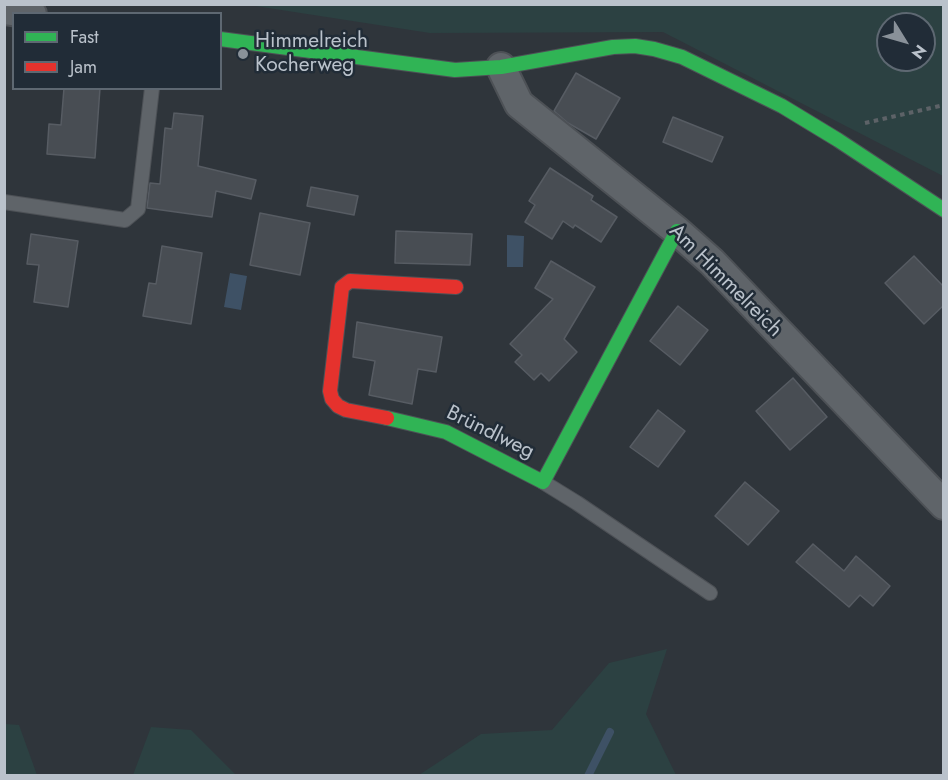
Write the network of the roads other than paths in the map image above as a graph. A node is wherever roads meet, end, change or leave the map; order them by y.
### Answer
1 (222, 39) edge
2 (501, 68) junction
3 (152, 90) edge
4 (4, 202) edge
5 (944, 210) edge
6 (677, 231) junction
7 (456, 287) dead end
8 (543, 482) junction
9 (944, 505) edge
10 (710, 593) dead end

1 - 2 street
2 - 5 street
2 - 6 street, Am Himmelreich
3 - 4 lane
6 - 8 street, Bründlweg
6 - 9 street, Am Himmelreich
7 - 8 street, Bründlweg
8 - 10 lane

